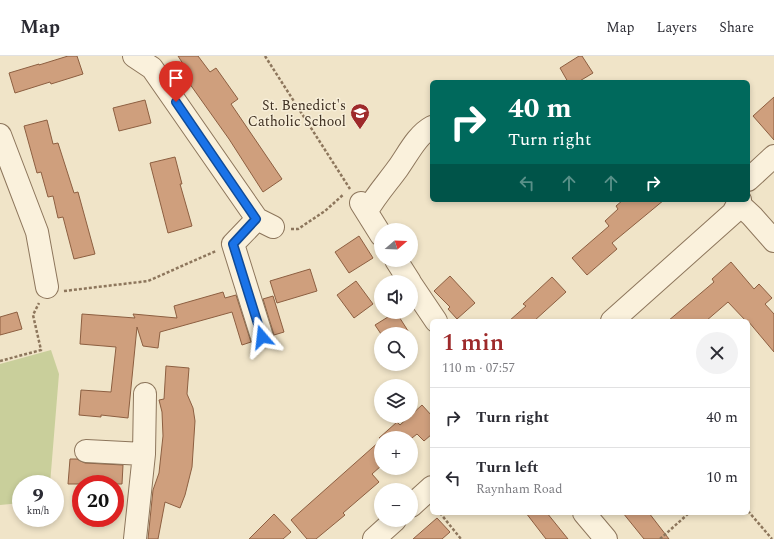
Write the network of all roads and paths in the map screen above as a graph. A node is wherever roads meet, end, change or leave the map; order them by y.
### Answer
1 (134, 56) edge
2 (265, 56) edge
3 (430, 128) edge
4 (0, 135) edge
5 (774, 156) edge
6 (750, 178) edge
7 (740, 202) edge
8 (265, 223) junction
9 (374, 223) edge
10 (774, 241) edge
11 (233, 244) junction
12 (47, 288) junction
13 (418, 295) edge
14 (435, 319) edge
15 (614, 319) edge
16 (262, 337) dead end
17 (0, 361) edge
18 (145, 394) dead end
19 (86, 450) dead end
20 (144, 454) junction
21 (430, 489) edge
22 (418, 500) edge
23 (750, 513) edge
24 (442, 515) edge
25 (586, 515) edge
26 (687, 515) edge
27 (387, 527) edge
28 (135, 539) edge
29 (374, 539) edge
30 (461, 539) edge
31 (606, 539) edge
32 (660, 539) edge
33 (772, 539) edge

1 - 8 street
2 - 8 path
3 - 9 street
4 - 12 street
5 - 6 street
7 - 10 street
7 - 15 street
8 - 11 street
11 - 12 path
11 - 16 street
12 - 17 path
13 - 14 street
18 - 20 street
19 - 20 street
20 - 28 street
21 - 22 street
23 - 33 path
24 - 30 path
25 - 31 street
26 - 32 path
27 - 29 street

